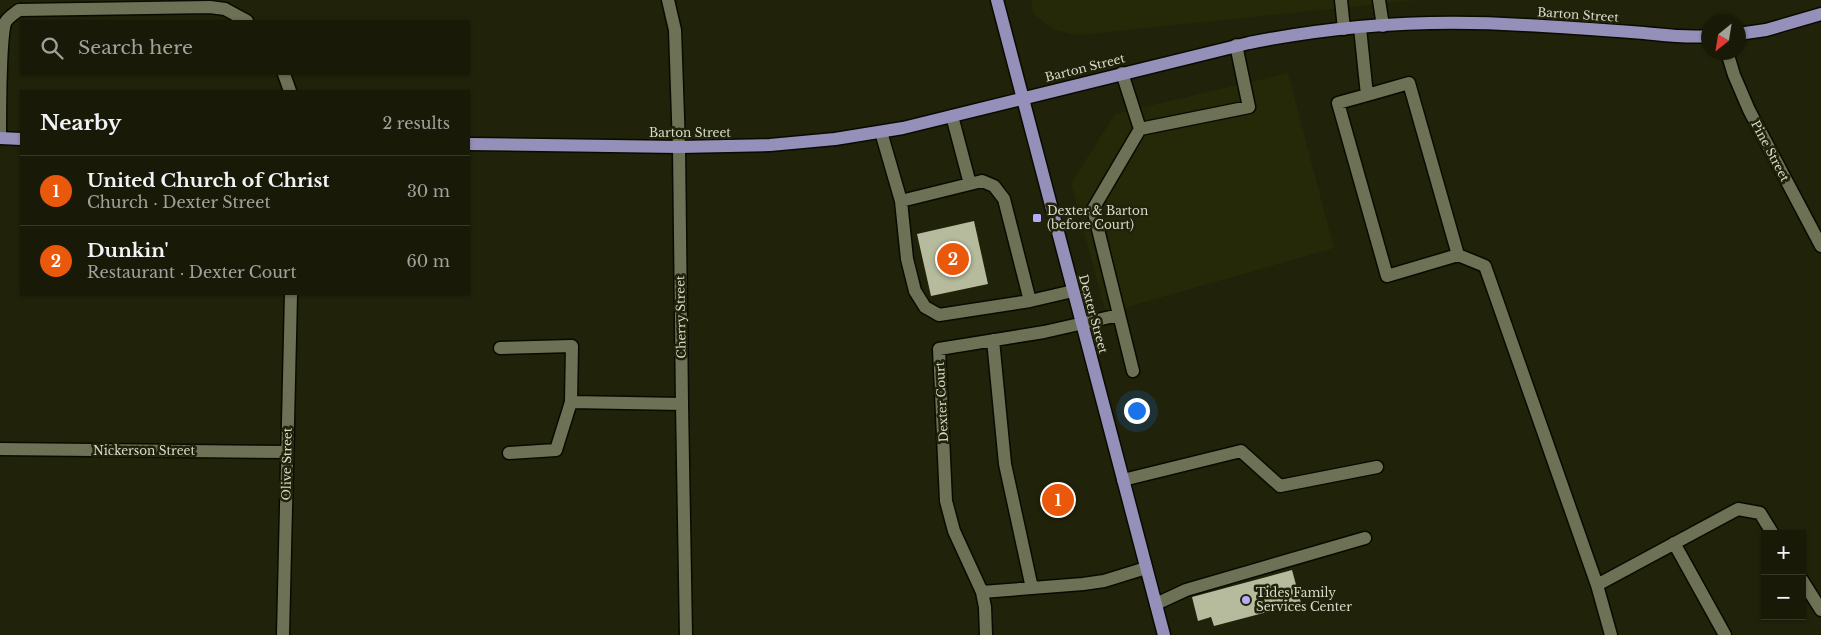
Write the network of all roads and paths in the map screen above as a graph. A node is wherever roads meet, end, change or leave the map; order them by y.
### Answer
1 (668, 0) edge
2 (997, 0) edge
3 (1341, 0) edge
4 (1379, 0) edge
5 (1821, 14) edge
6 (242, 18) edge
7 (1383, 26) junction
8 (1360, 28) junction
9 (1344, 29) junction
10 (1746, 33) edge
11 (1701, 36) edge
12 (1236, 46) junction
13 (1730, 60) edge
14 (1122, 73) junction
15 (284, 75) edge
16 (290, 90) edge
17 (1367, 95) junction
18 (1022, 98) junction
19 (952, 116) junction
20 (1140, 129) junction
21 (881, 132) junction
22 (0, 138) edge
23 (20, 139) edge
24 (470, 144) edge
25 (679, 147) junction
26 (970, 184) junction
27 (901, 201) junction
28 (1821, 246) edge
29 (1458, 255) junction
30 (1072, 291) junction
31 (291, 295) edge
32 (1030, 301) junction
33 (1119, 315) junction
34 (1081, 324) junction
35 (993, 340) junction
36 (500, 348) dead end
37 (1133, 371) dead end
38 (571, 402) junction
39 (682, 404) junction
40 (0, 449) edge
41 (287, 452) junction
42 (509, 453) dead end
43 (1377, 467) dead end
44 (1123, 480) junction
45 (1771, 530) edge
46 (1365, 538) dead end
47 (1674, 543) junction
48 (1146, 568) junction
49 (1597, 585) junction
50 (1806, 586) edge
51 (1032, 588) junction
52 (982, 592) junction
53 (1156, 604) junction
54 (1821, 610) edge
55 (283, 635) edge
56 (686, 635) edge
57 (986, 635) edge
58 (1164, 635) edge
59 (1611, 635) edge
60 (1725, 635) edge

1 - 25 street, Cherry Street
2 - 18 main road, Dexter Street
3 - 9 street
4 - 7 street
5 - 10 main road
6 - 22 street
7 - 8 main road, Barton Street
7 - 11 main road, Barton Street
8 - 9 main road, Barton Street
8 - 17 street
9 - 12 main road, Barton Street
12 - 14 main road, Barton Street
12 - 20 street
13 - 28 street, Pine Street
14 - 18 main road, Barton Street
14 - 20 street
15 - 16 street
17 - 29 street
17 - 29 street
18 - 19 main road, Barton Street
18 - 30 main road, Dexter Street
19 - 21 main road, Barton Street
19 - 26 street
20 - 33 street
21 - 25 main road, Barton Street
21 - 27 street
22 - 23 main road
24 - 25 main road, Barton Street
25 - 39 street, Cherry Street
26 - 27 street
26 - 32 street
27 - 32 street
29 - 49 street
30 - 32 street
30 - 34 main road, Dexter Street
31 - 41 street, Olive Street
33 - 34 street, Dexter Court
33 - 37 street
34 - 35 street, Dexter Court
34 - 44 main road, Dexter Street
35 - 51 street
35 - 52 street, Dexter Court
36 - 38 street
38 - 39 street
38 - 42 street
39 - 56 street, Cherry Street
40 - 41 street, Nickerson Street
41 - 55 street, Olive Street
43 - 44 street
44 - 48 main road, Dexter Street
45 - 47 street
46 - 53 street
47 - 49 street
47 - 60 street
48 - 51 street
48 - 53 main road, Dexter Street
49 - 59 street
50 - 54 street
51 - 52 street
52 - 57 street, Dexter Court
53 - 58 main road, Dexter Street

